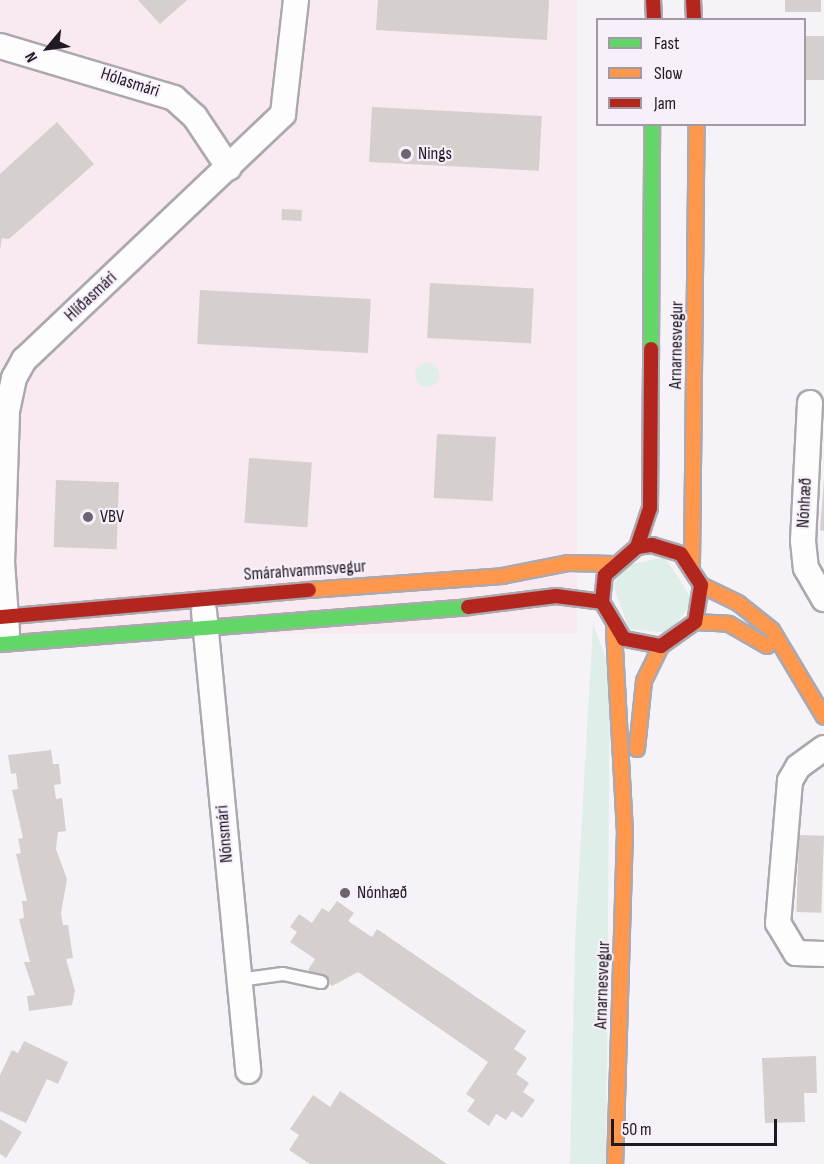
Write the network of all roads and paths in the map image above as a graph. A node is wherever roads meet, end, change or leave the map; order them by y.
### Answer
1 (296, 0) edge
2 (653, 0) edge
3 (693, 0) edge
4 (654, 18) edge
5 (694, 18) edge
6 (0, 46) edge
7 (652, 126) edge
8 (697, 126) edge
9 (229, 168) junction
10 (810, 403) dead end
11 (637, 547) junction
12 (612, 564) junction
13 (692, 565) junction
14 (701, 585) junction
15 (202, 597) junction
16 (824, 598) edge
17 (602, 602) junction
18 (2, 617) edge
19 (695, 622) junction
20 (205, 625) junction
21 (614, 630) junction
22 (4, 644) edge
23 (661, 646) junction
24 (799, 676) junction
25 (824, 717) edge
26 (824, 748) edge
27 (624, 807) junction
28 (824, 954) edge
29 (239, 980) junction
30 (321, 982) dead end
31 (248, 1071) dead end
32 (615, 1164) edge

1 - 9 street, Hlíðasmári
2 - 4 main road
3 - 5 main road
6 - 9 street, Hólasmári
7 - 11 main road, Arnarnesvegur
8 - 13 main road, Arnarnesvegur
9 - 18 street, Hlíðasmári
10 - 16 street, Nónhæð
11 - 12 main road
11 - 13 main road
12 - 15 main road, Smárahvammsvegur
12 - 17 main road
13 - 14 main road, Arnarnesvegur
14 - 19 main road
14 - 24 main road
15 - 18 main road, Smárahvammsvegur
15 - 20 street, Nónsmári
17 - 20 main road
17 - 21 main road, Arnarnesvegur
18 - 22 street, Hlíðasmári
19 - 23 main road, Arnarnesvegur
19 - 24 main road
20 - 22 main road
20 - 29 street, Nónsmári
21 - 23 main road
21 - 27 main road, Arnarnesvegur
23 - 27 main road, Arnarnesvegur
24 - 25 main road
26 - 28 street
27 - 32 main road, Arnarnesvegur
29 - 30 lane
29 - 31 street, Nónsmári

